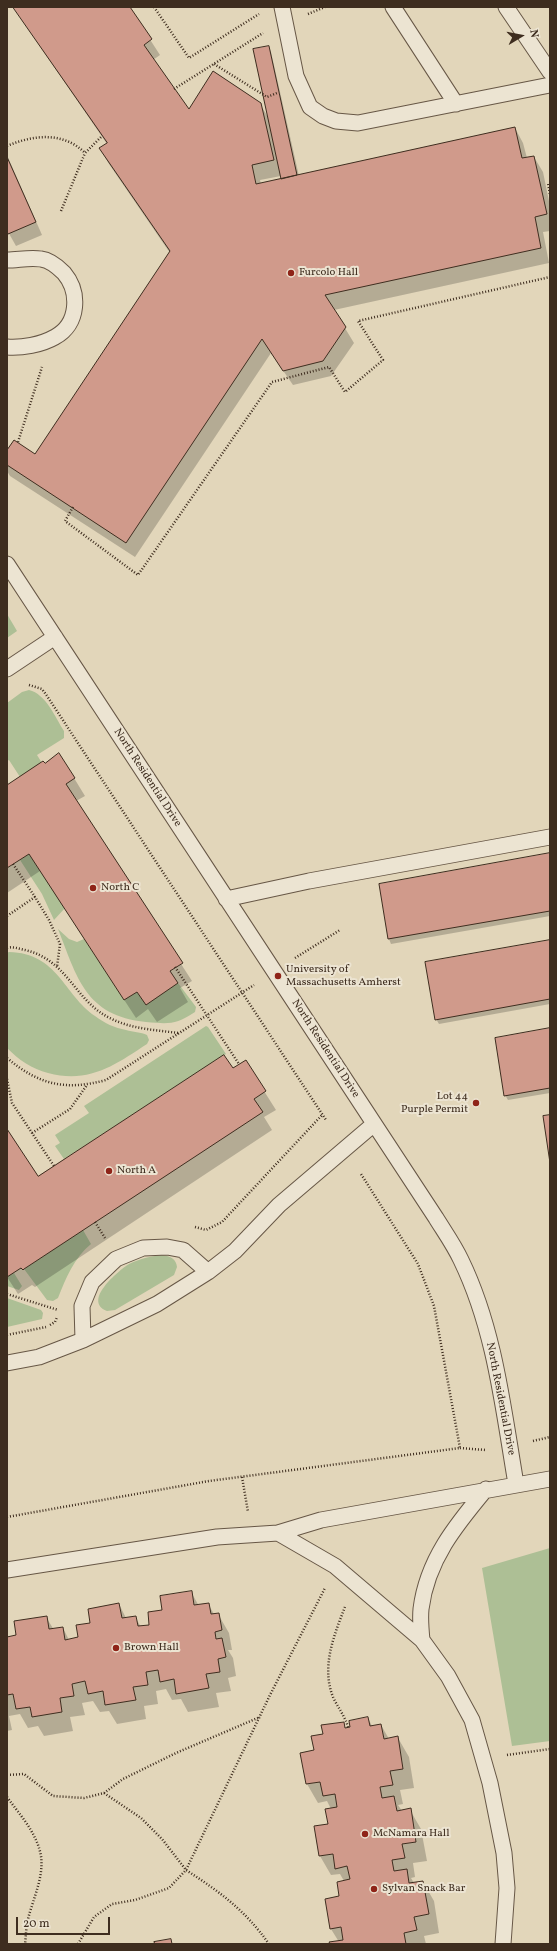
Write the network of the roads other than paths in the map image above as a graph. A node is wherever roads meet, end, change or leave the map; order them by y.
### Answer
1 (282, 7) edge
2 (393, 7) edge
3 (506, 7) edge
4 (550, 72) edge
5 (550, 85) edge
6 (456, 104) junction
7 (7, 260) edge
8 (7, 347) edge
9 (7, 564) edge
10 (55, 637) junction
11 (7, 669) edge
12 (550, 837) edge
13 (226, 899) junction
14 (374, 1124) junction
15 (208, 1272) junction
16 (83, 1340) junction
17 (7, 1363) edge
18 (550, 1479) edge
19 (516, 1484) junction
20 (486, 1489) junction
21 (278, 1533) junction
22 (7, 1570) edge
23 (422, 1640) junction
24 (503, 1944) edge

1 - 6 lane
2 - 6 lane
3 - 4 lane
5 - 6 lane
7 - 8 lane
9 - 10 lane, North Residential Drive
10 - 11 lane
10 - 13 lane, North Residential Drive
12 - 13 lane
13 - 14 lane, North Residential Drive
14 - 15 lane
14 - 19 lane, North Residential Drive
15 - 16 lane
15 - 16 lane
16 - 17 lane
18 - 19 lane
19 - 20 lane
20 - 21 lane
20 - 23 lane
21 - 22 lane
21 - 23 lane
23 - 24 lane

